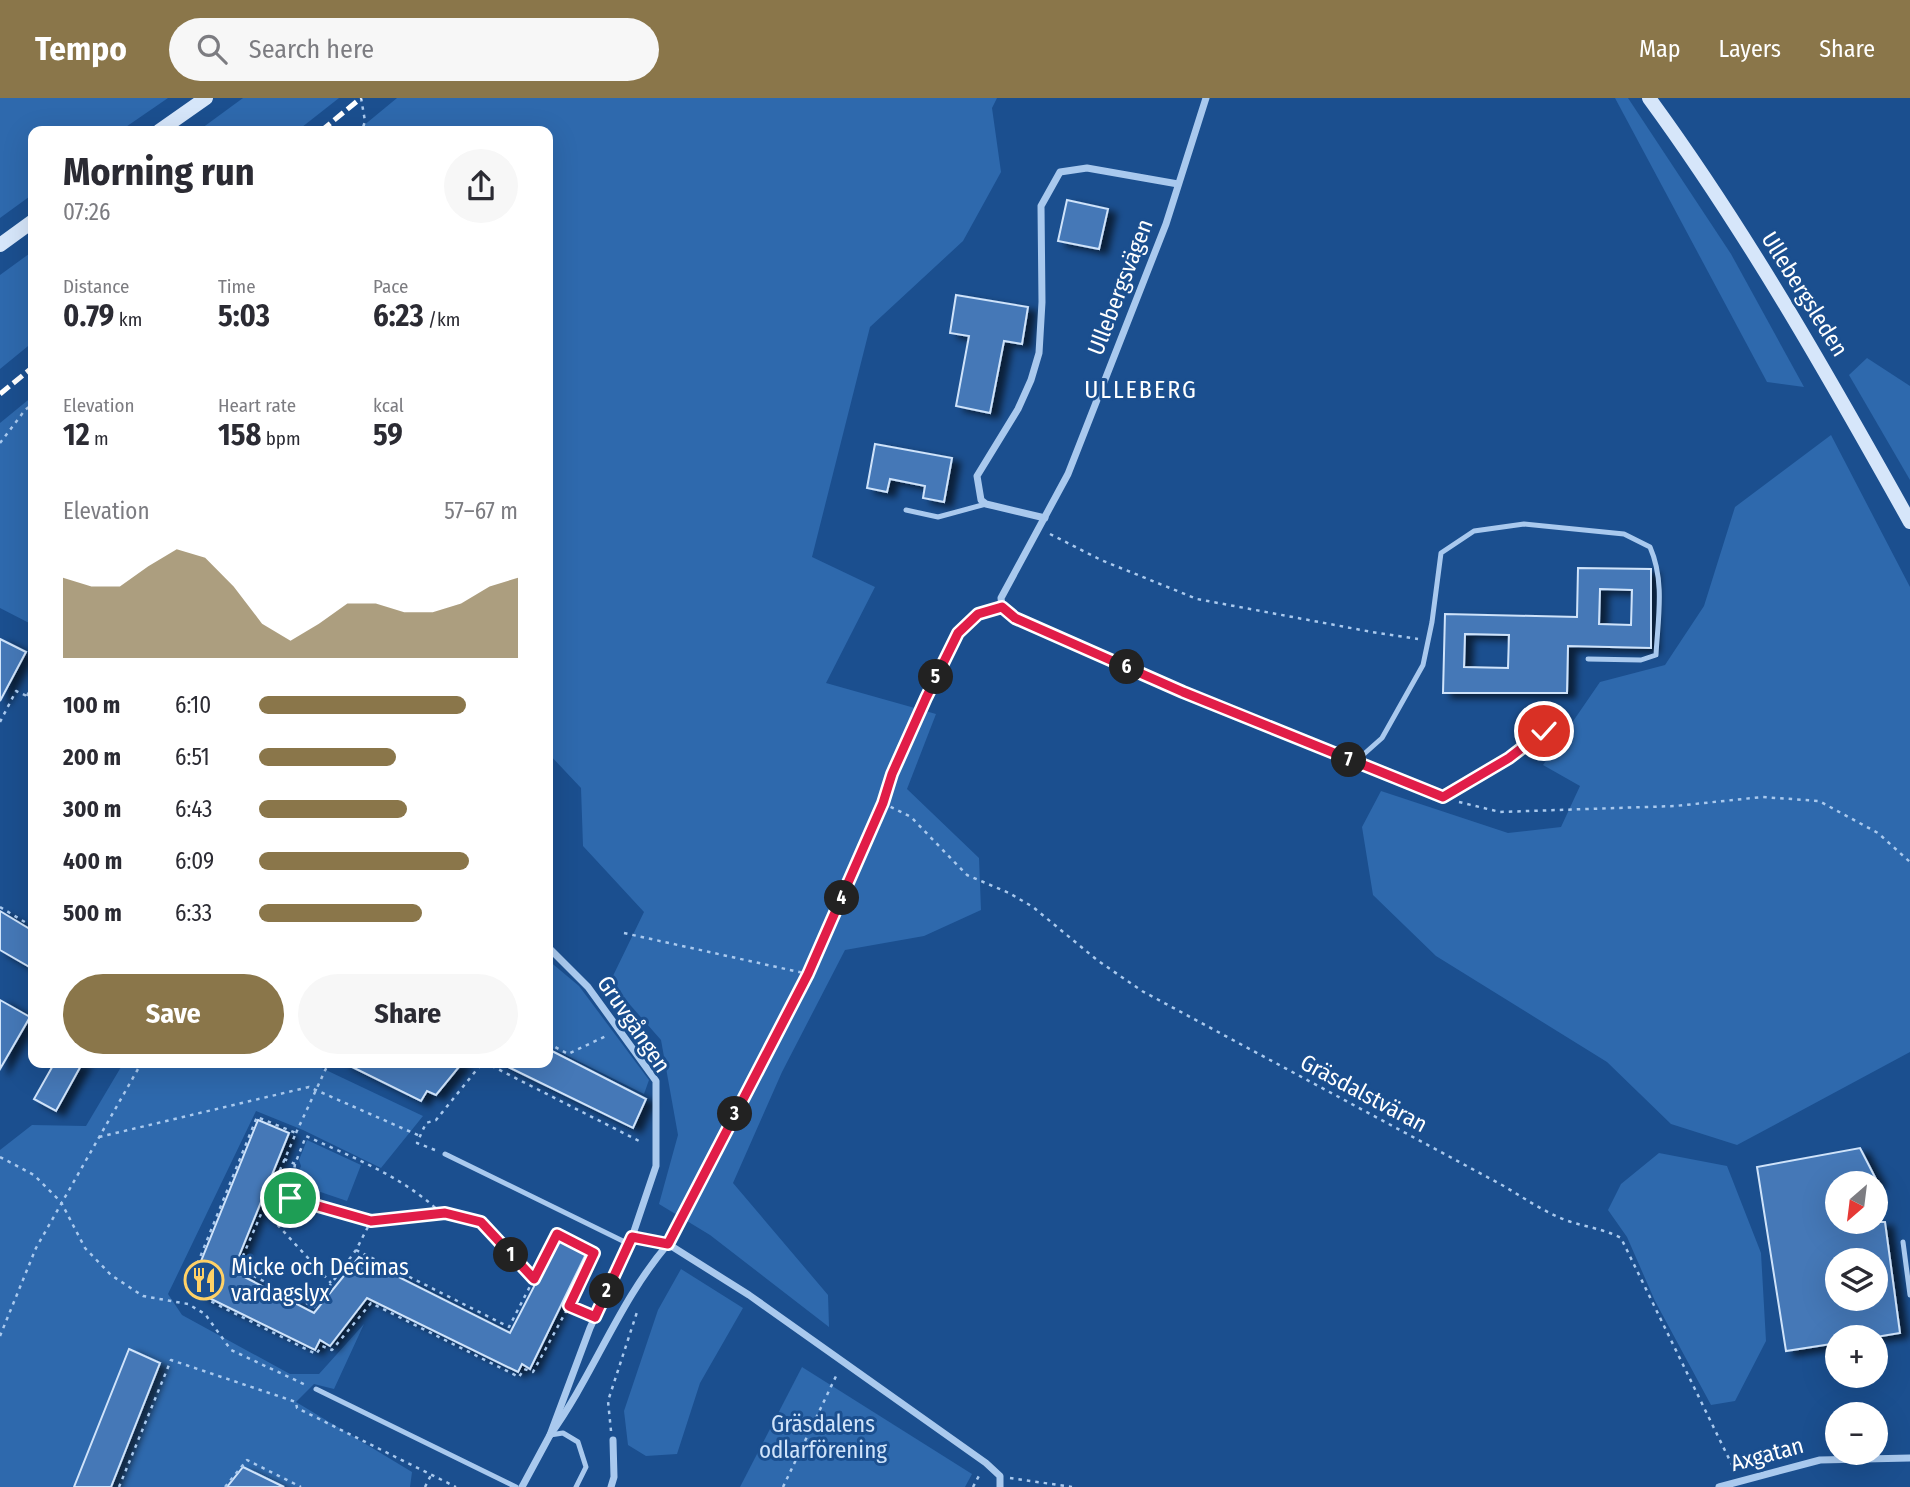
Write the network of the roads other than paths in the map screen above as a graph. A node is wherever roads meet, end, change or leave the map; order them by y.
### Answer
1 (206, 98) edge
2 (1206, 98) edge
3 (1649, 98) edge
4 (166, 126) edge
5 (1178, 184) junction
6 (28, 225) edge
7 (0, 245) edge
8 (986, 504) junction
9 (906, 510) dead end
10 (1045, 518) junction
11 (1910, 522) edge
12 (1588, 659) dead end
13 (1547, 704) dead end
14 (1355, 762) junction
15 (1443, 797) joint
16 (553, 952) edge
17 (445, 1154) road end
18 (1903, 1242) dead end
19 (629, 1244) junction
20 (1910, 1295) edge
21 (316, 1389) road end
22 (550, 1435) junction
23 (613, 1440) road end
24 (1910, 1458) edge
25 (516, 1487) edge
26 (522, 1487) edge
27 (576, 1487) edge
28 (611, 1487) edge
29 (1000, 1487) edge
30 (1719, 1487) edge

1 - 4 main road
2 - 5 street, Ullebergsvägen
3 - 11 main road, Ullebergsleden
5 - 8 street
5 - 10 street, Ullebergsvägen
6 - 7 main road
8 - 9 lane
8 - 10 street
10 - 14 street, Ullebergsvägen
12 - 14 lane
13 - 15 lane
14 - 15 street
16 - 19 street, Gruvgången
17 - 19 lane
18 - 20 lane
19 - 22 street, Gruvgången
21 - 25 lane
22 - 26 street, Gruvgången
22 - 27 lane
22 - 29 street
23 - 28 street
24 - 30 street, Axgatan

